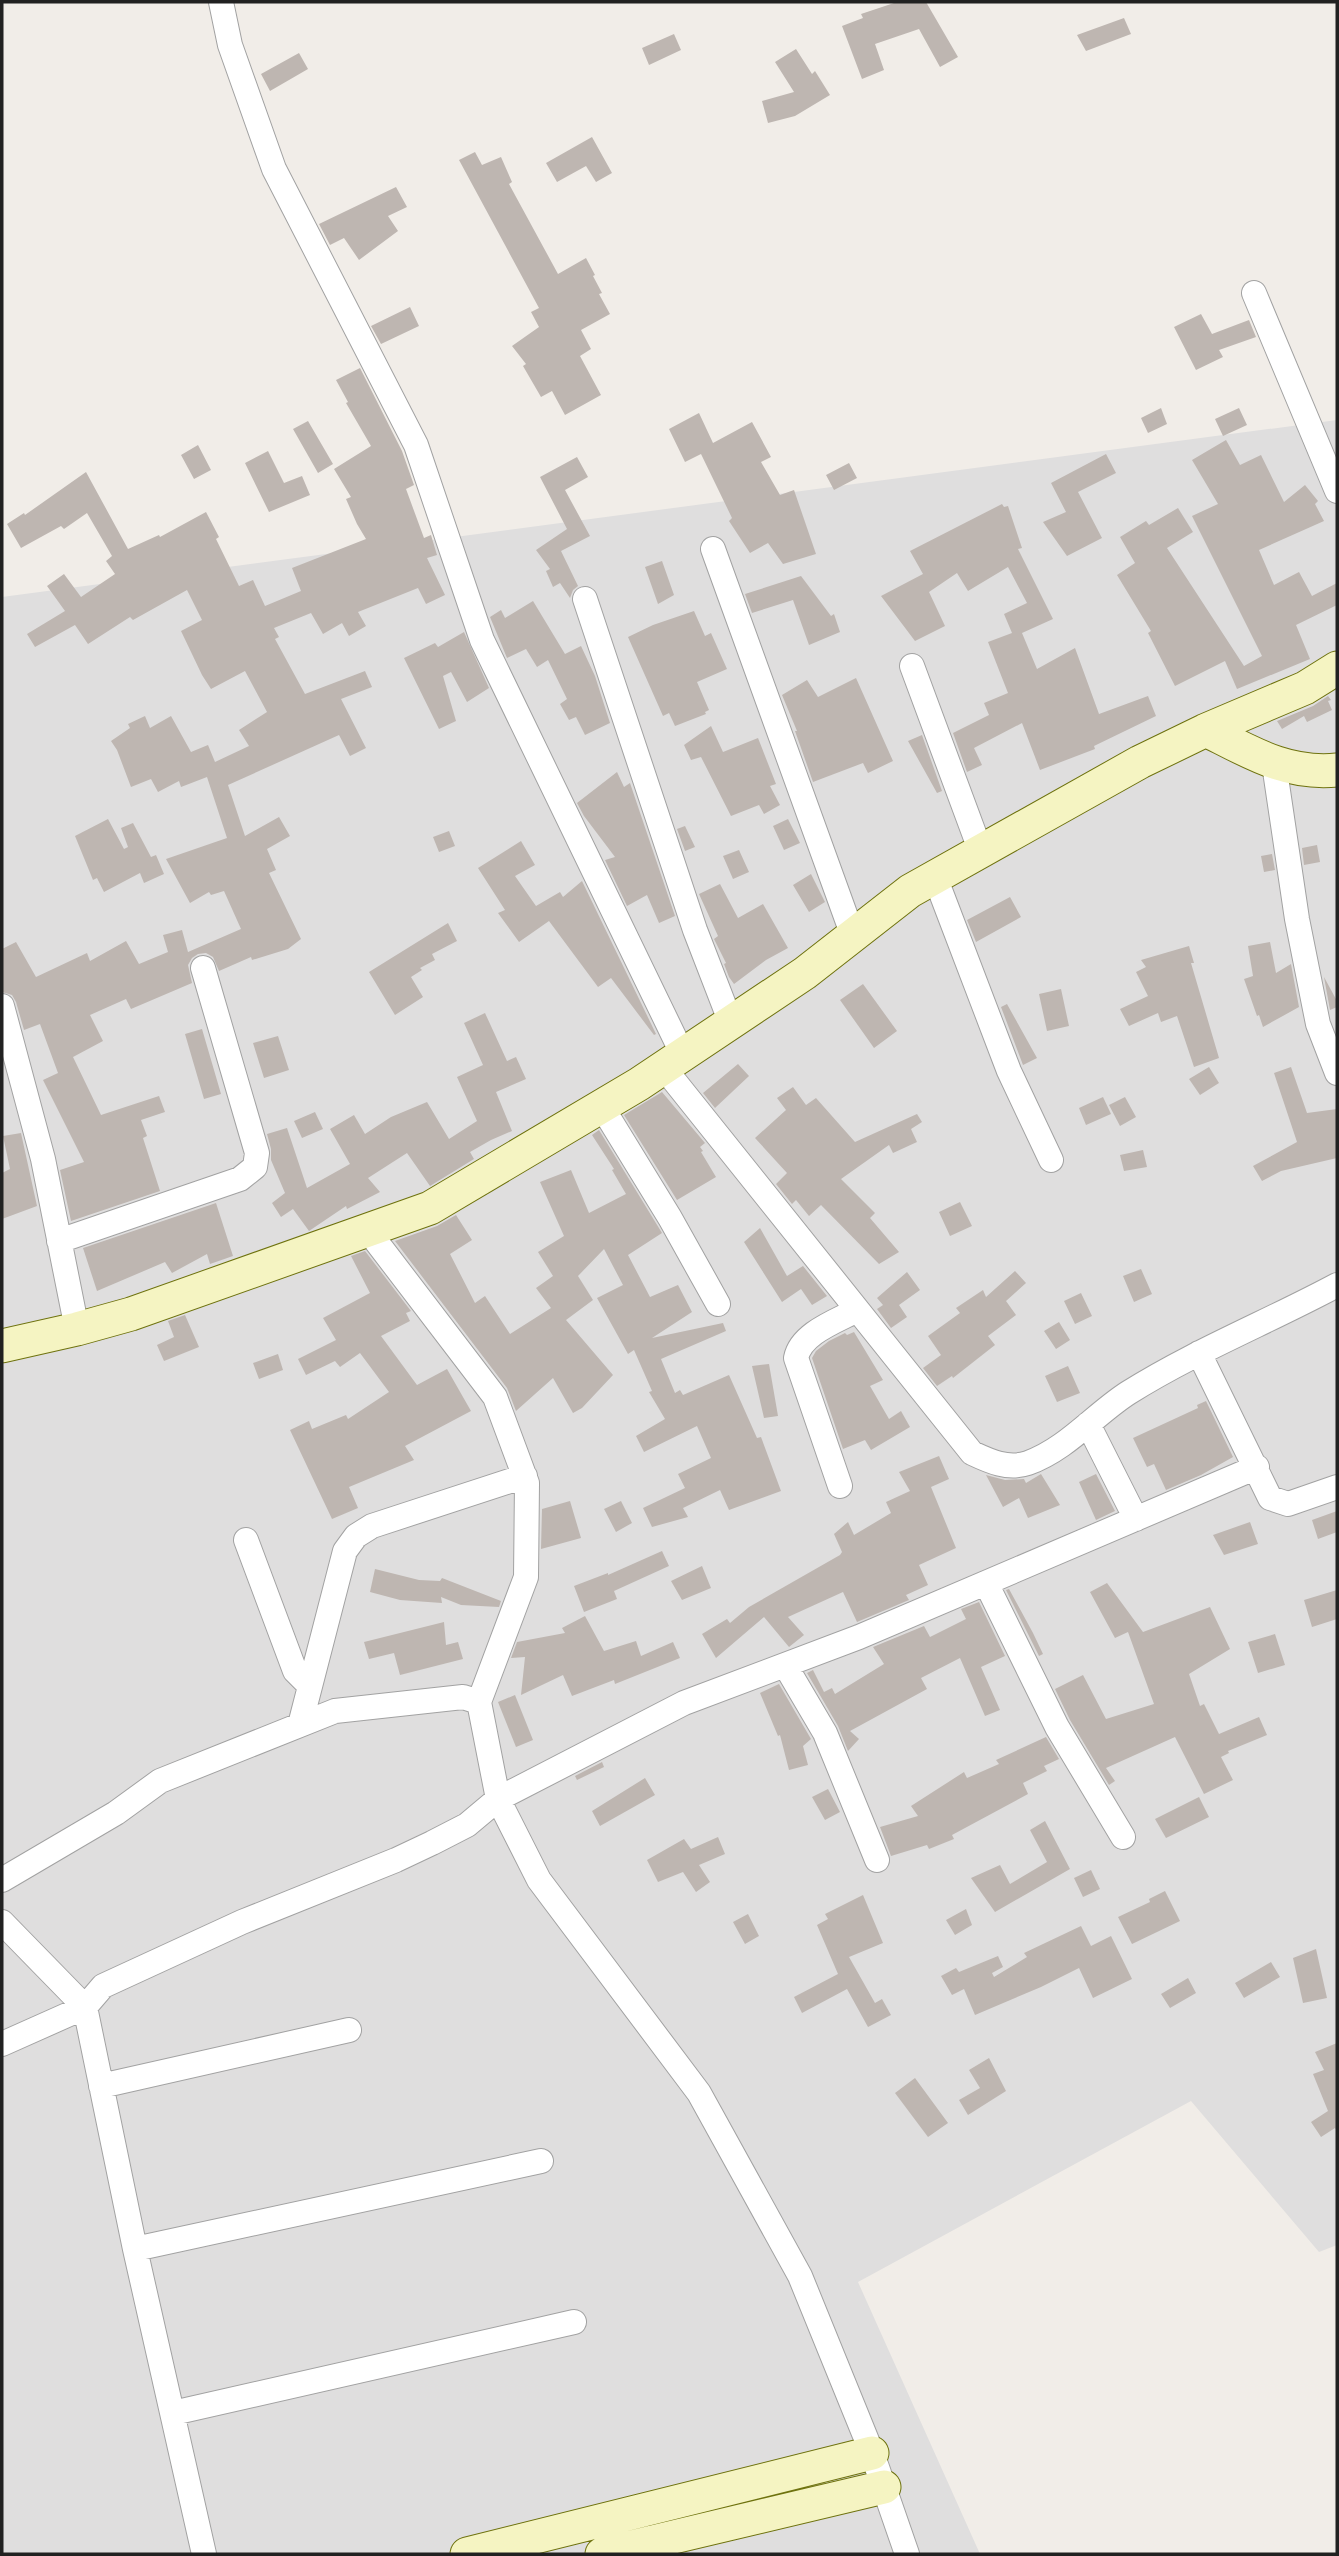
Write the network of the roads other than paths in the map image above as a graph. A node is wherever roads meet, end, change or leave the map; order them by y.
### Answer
1 (221, 2) edge
2 (1254, 293) dead end
3 (1337, 491) edge
4 (713, 549) dead end
5 (585, 599) dead end
6 (912, 666) dead end
7 (1337, 668) edge
8 (1206, 730) junction
9 (1274, 764) junction
10 (1337, 770) edge
11 (981, 852) junction
12 (935, 877) junction
13 (853, 936) junction
14 (203, 968) dead end
15 (2, 1006) edge
16 (731, 1023) junction
17 (674, 1062) junction
18 (1337, 1073) edge
19 (602, 1107) junction
20 (1051, 1160) dead end
21 (369, 1232) junction
22 (60, 1241) junction
23 (1337, 1285) edge
24 (718, 1304) dead end
25 (857, 1310) junction
26 (77, 1329) junction
27 (2, 1346) edge
28 (1199, 1353) junction
29 (1088, 1424) junction
30 (1256, 1467) junction
31 (525, 1476) junction
32 (839, 1486) dead end
33 (1337, 1487) edge
34 (1136, 1519) junction
35 (246, 1540) dead end
36 (986, 1583) junction
37 (785, 1665) junction
38 (310, 1686) junction
39 (479, 1702) junction
40 (300, 1725) junction
41 (498, 1799) junction
42 (1123, 1838) dead end
43 (877, 1860) dead end
44 (2, 1880) edge
45 (2, 1922) edge
46 (85, 2007) junction
47 (349, 2030) dead end
48 (2, 2044) edge
49 (101, 2086) junction
50 (541, 2161) dead end
51 (135, 2249) junction
52 (574, 2322) dead end
53 (173, 2413) junction
54 (872, 2453) junction
55 (884, 2487) junction
56 (204, 2554) edge
57 (467, 2554) edge
58 (602, 2554) edge
59 (907, 2554) edge

1 - 17 street
2 - 3 street
4 - 13 street
5 - 16 street
6 - 11 street
7 - 8 street
8 - 9 street
8 - 11 street
9 - 10 street
9 - 18 street
11 - 12 street
12 - 13 street
12 - 20 street
13 - 16 street
14 - 22 street
15 - 22 street
16 - 17 street
17 - 19 street
17 - 25 street
19 - 21 street
19 - 24 street
21 - 26 street
21 - 31 street
22 - 26 street
23 - 28 street
25 - 29 street
25 - 32 street
26 - 27 street
28 - 29 street
28 - 30 street
29 - 34 street
30 - 33 street
30 - 34 street
31 - 38 street
31 - 39 street
34 - 36 street
35 - 38 street
36 - 37 street
36 - 42 street
37 - 41 street
37 - 43 street
38 - 40 street
39 - 40 street
39 - 41 street
40 - 44 street
41 - 46 street
41 - 54 street
45 - 46 street
46 - 48 street
46 - 49 street
47 - 49 street
49 - 51 street
50 - 51 street
51 - 53 street
52 - 53 street
53 - 56 street
54 - 55 street
54 - 57 street
55 - 58 street
55 - 59 street

